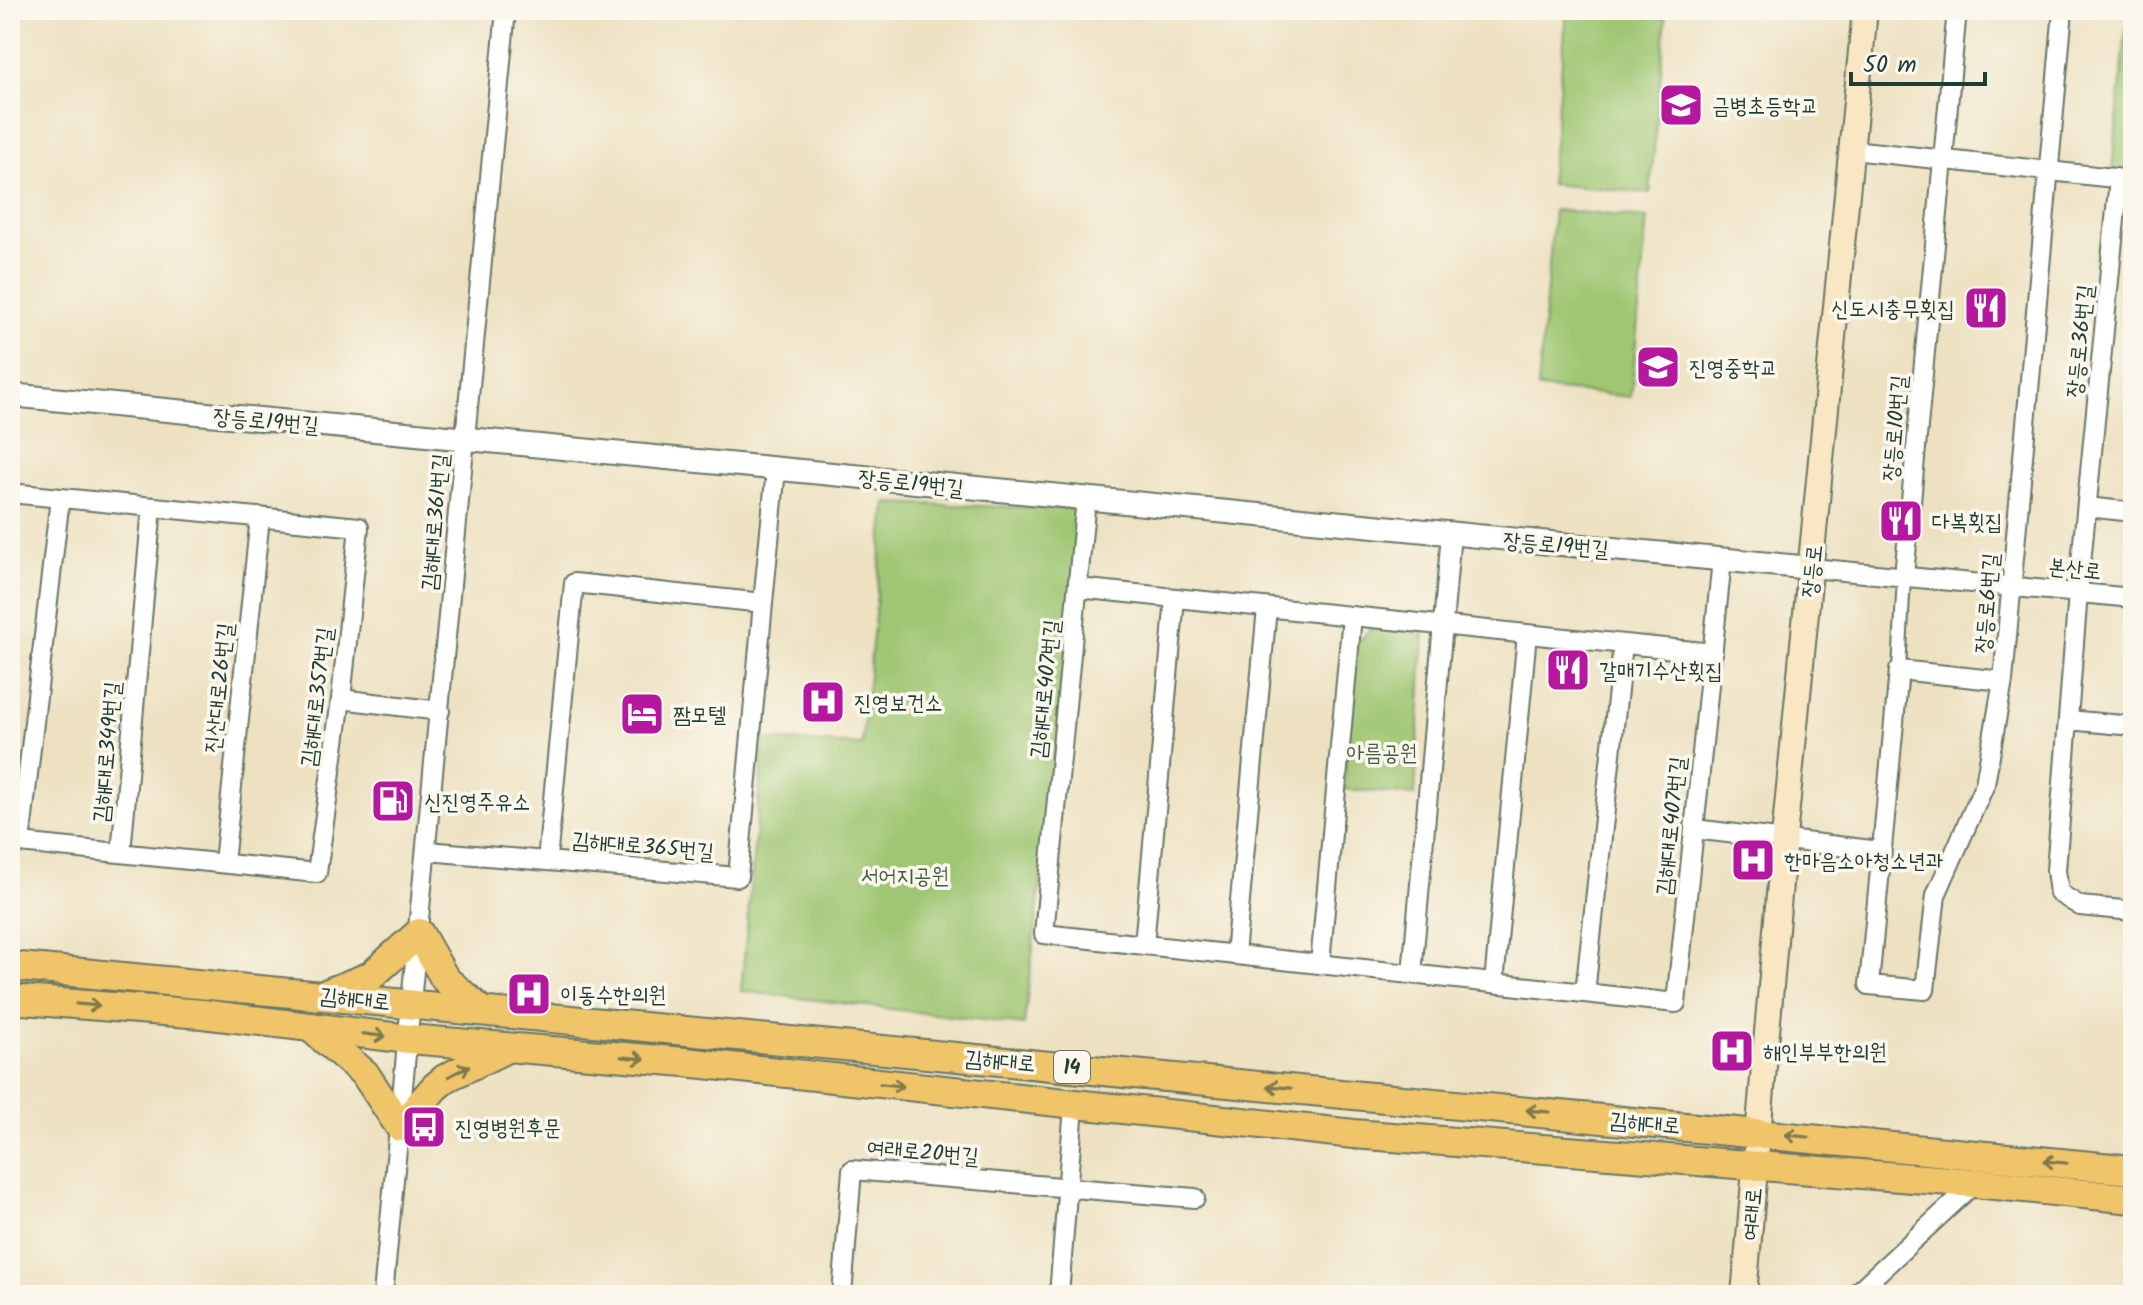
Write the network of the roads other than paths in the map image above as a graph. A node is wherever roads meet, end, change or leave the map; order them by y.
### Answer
1 (506, 10) edge
2 (1865, 10) edge
3 (1957, 10) edge
4 (2063, 10) edge
5 (1852, 150) junction
6 (1943, 160) junction
7 (2049, 172) junction
8 (2126, 180) edge
9 (10, 395) edge
10 (466, 439) junction
11 (776, 469) junction
12 (10, 493) edge
13 (60, 498) junction
14 (1086, 499) junction
15 (152, 507) junction
16 (2087, 507) junction
17 (2133, 512) edge
18 (260, 517) junction
19 (1451, 534) junction
20 (1722, 560) junction
21 (1811, 568) junction
22 (1904, 576) junction
23 (2011, 585) junction
24 (1078, 588) junction
25 (2078, 593) junction
26 (1175, 598) junction
27 (2133, 598) edge
28 (763, 603) junction
29 (1267, 608) junction
30 (1352, 616) junction
31 (1444, 625) junction
32 (1527, 634) junction
33 (1623, 644) junction
34 (1713, 653) junction
35 (1899, 670) junction
36 (2003, 681) junction
37 (341, 699) junction
38 (440, 711) junction
39 (2068, 720) junction
40 (2133, 726) edge
41 (1694, 829) junction
42 (1784, 838) junction
43 (15, 842) edge
44 (427, 851) junction
45 (1880, 851) junction
46 (121, 853) junction
47 (547, 861) junction
48 (224, 863) junction
49 (317, 873) joint
50 (2133, 911) edge
51 (419, 933) junction
52 (1144, 945) junction
53 (1235, 955) junction
54 (1320, 964) junction
55 (10, 966) edge
56 (1412, 974) junction
57 (1494, 983) junction
58 (1869, 985) joint
59 (1585, 993) junction
60 (323, 995) junction
61 (10, 999) edge
62 (412, 1004) junction
63 (481, 1010) junction
64 (310, 1027) junction
65 (409, 1039) junction
66 (508, 1047) junction
67 (1074, 1106) junction
68 (400, 1127) junction
69 (1758, 1133) junction
70 (1755, 1166) junction
71 (2133, 1170) edge
72 (1975, 1183) junction
73 (1068, 1187) junction
74 (1195, 1198) dead end
75 (2133, 1199) edge
76 (383, 1295) edge
77 (842, 1295) edge
78 (1059, 1295) edge
79 (1744, 1295) edge
80 (1854, 1295) edge

1 - 10 street, 김해대로361번길
2 - 5 main road, 장등로
3 - 6 street, 장등로10번길
4 - 7 street, 장등로6번길
5 - 6 street, 장등로36번길
5 - 21 main road, 장등로
6 - 7 street, 장등로36번길
6 - 22 street, 장등로10번길
7 - 8 street, 장등로36번길
7 - 23 street, 장등로6번길
8 - 16 street, 장등로36번길
9 - 10 street, 장등로19번길
10 - 11 street, 장등로19번길
10 - 38 street, 김해대로361번길
11 - 14 street, 장등로19번길
11 - 28 street, 김해대로365번길
12 - 13 street
13 - 15 street
13 - 43 street
14 - 19 street, 장등로19번길
14 - 24 street, 김해대로407번길
15 - 18 street
15 - 46 street, 김해대로349번길
16 - 17 street
16 - 25 street, 장등로36번길
18 - 37 street, 김해대로357번길
18 - 48 street, 진산대로26번길
19 - 20 street, 장등로19번길
19 - 31 street
20 - 21 street, 장등로19번길
20 - 34 street, 김해대로407번길
21 - 22 street, 본산로
21 - 42 main road, 장등로
22 - 23 street, 본산로
22 - 35 street, 장등로10번길
23 - 25 street, 본산로
23 - 36 street, 장등로6번길
24 - 26 street
24 - 52 street, 김해대로407번길
25 - 27 street, 본산로
25 - 39 street, 장등로36번길
26 - 29 street
26 - 52 street
28 - 47 street, 김해대로365번길
28 - 47 street, 김해대로365번길
29 - 30 street
29 - 53 street
30 - 31 street
30 - 54 street
31 - 32 street
31 - 56 street
32 - 33 street
32 - 57 street
33 - 34 street
33 - 59 street
34 - 41 street, 김해대로407번길
35 - 36 street
35 - 45 street, 장등로10번길
36 - 58 street, 장등로6번길
37 - 38 street
37 - 49 street, 김해대로357번길
38 - 44 street, 김해대로361번길
39 - 40 street
39 - 50 street, 장등로36번길
41 - 42 street
41 - 59 street, 김해대로407번길
42 - 45 street
42 - 69 main road, 장등로
43 - 46 street
44 - 47 street
44 - 51 street, 김해대로361번길
45 - 58 street, 장등로10번길
46 - 48 street, 김해대로349번길
48 - 49 street, 김해대로349번길
51 - 60 main road
51 - 62 street, 김해대로361번길
51 - 63 main road
52 - 53 street, 김해대로407번길
53 - 54 street, 김해대로407번길
54 - 56 street, 김해대로407번길
55 - 60 main road, 김해대로 / 14
56 - 57 street, 김해대로407번길
57 - 59 street, 김해대로407번길
60 - 62 main road, 김해대로 / 14
61 -> 64 main road, 김해대로 / 14
62 - 63 main road, 김해대로 / 14
62 - 65 street, 김해대로361번길
69 -> 63 main road, 김해대로 / 14
64 -> 65 main road, 김해대로 / 14
64 - 68 main road
65 - 66 main road, 김해대로 / 14
65 - 68 street
66 -> 67 main road, 김해대로 / 14
68 -> 66 main road
67 - 70 main road, 김해대로 / 14
67 - 73 street
68 - 76 street
69 - 70 main road, 여래로
71 -> 69 main road, 김해대로 / 14
70 - 72 main road, 김해대로 / 14
70 - 79 main road, 여래로
72 - 75 main road, 김해대로 / 14
72 - 80 street
73 - 74 street
73 - 77 street, 여래로20번길
73 - 78 street

